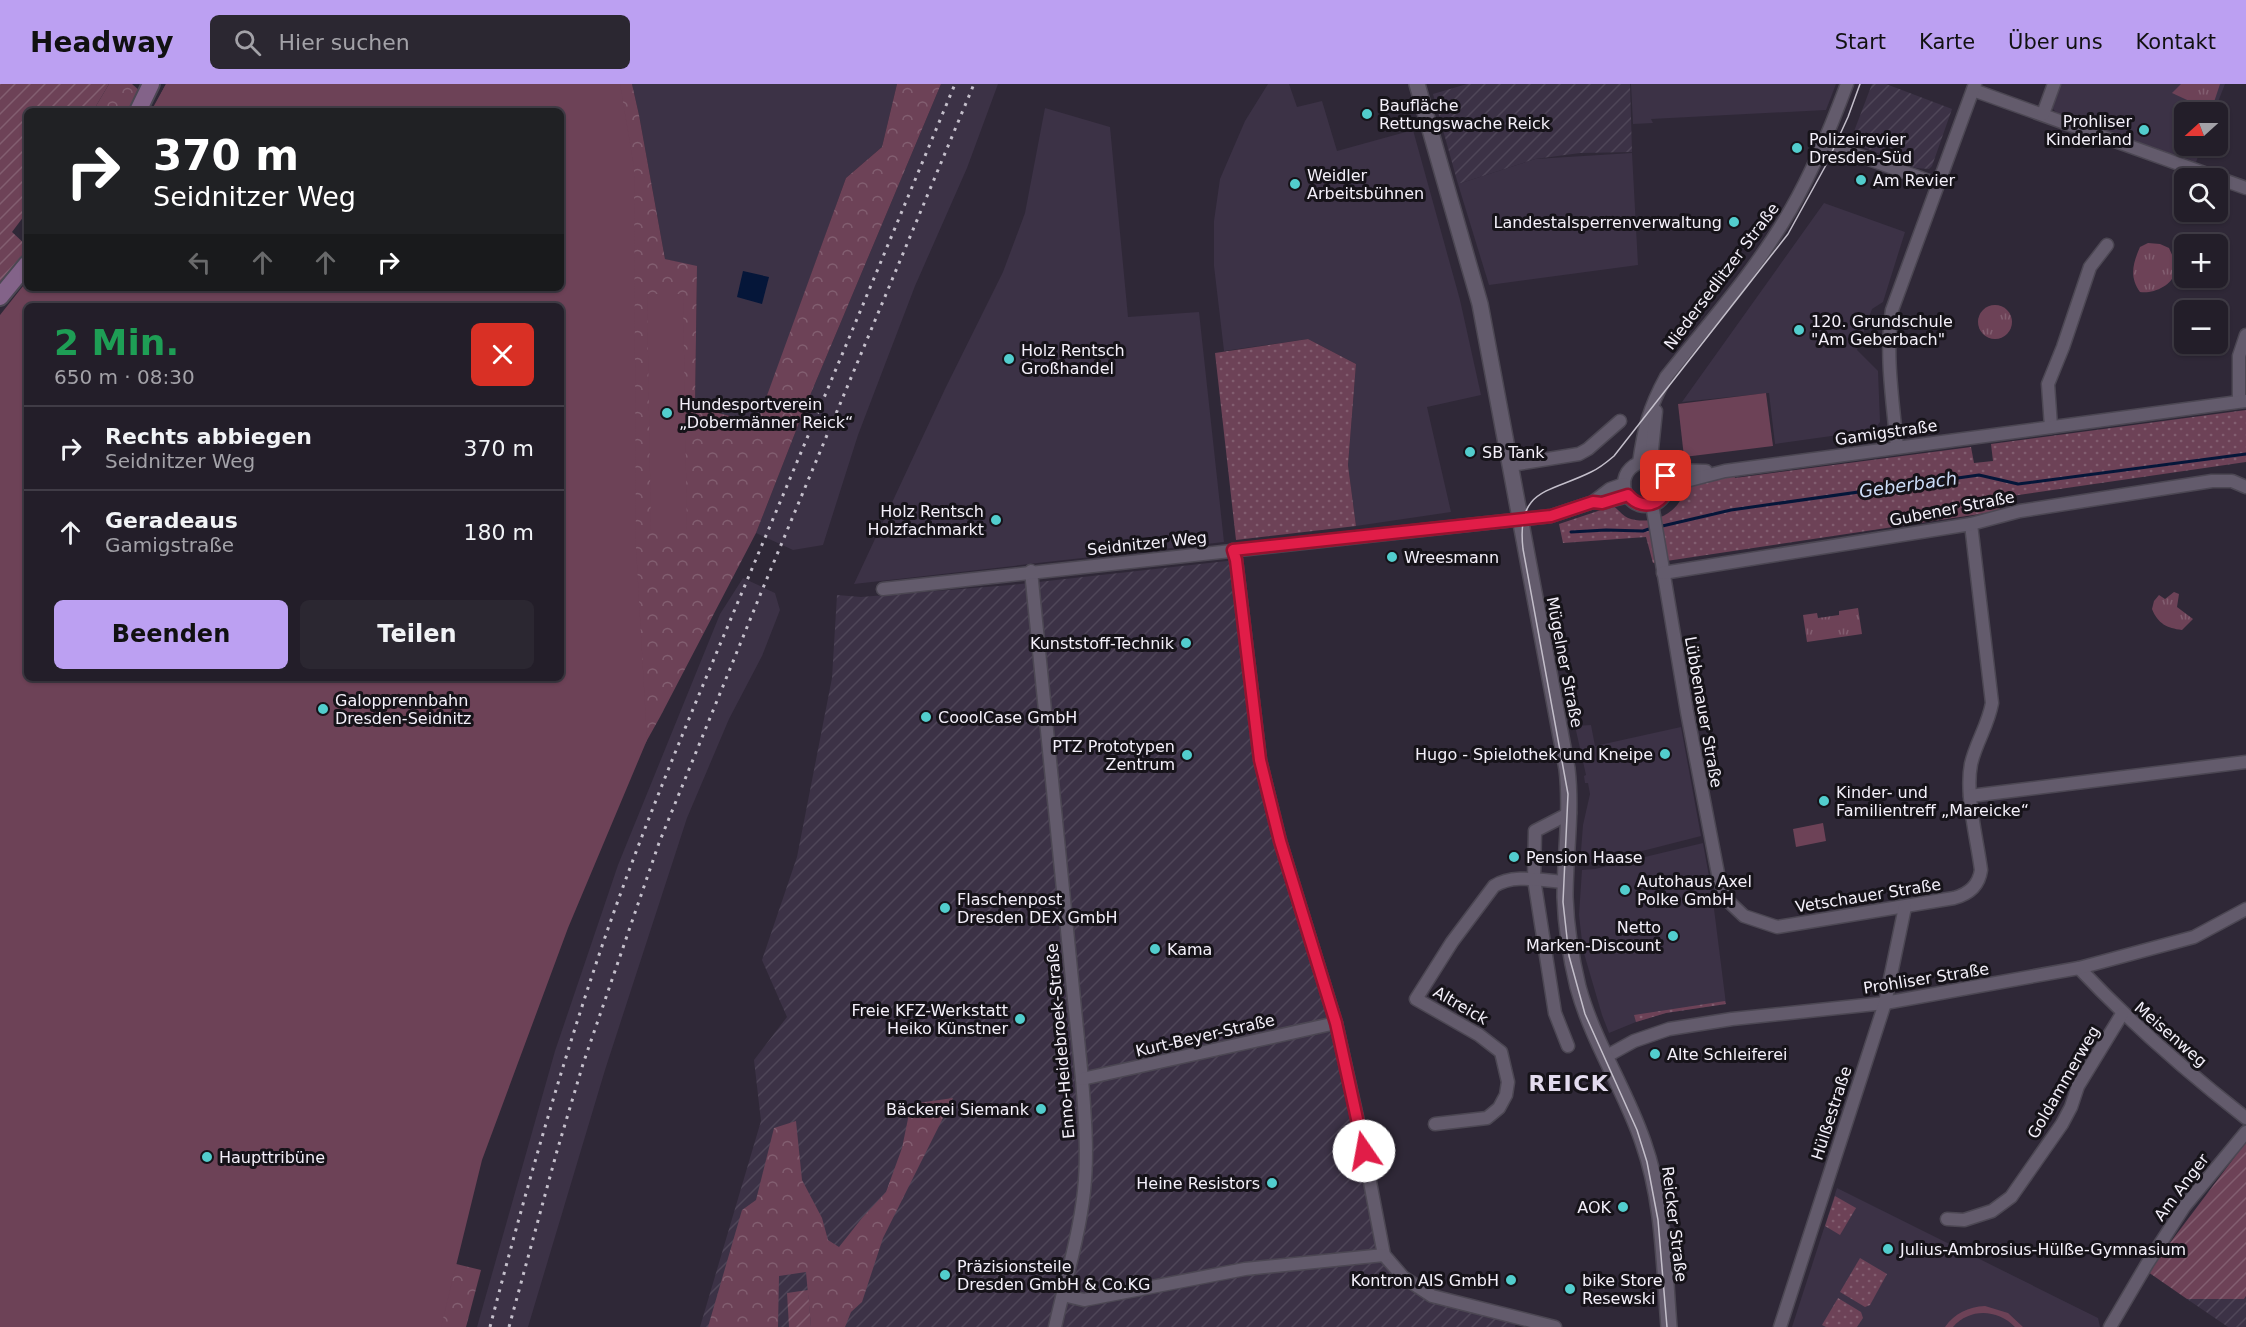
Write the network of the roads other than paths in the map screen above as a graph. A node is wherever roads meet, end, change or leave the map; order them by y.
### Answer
1 (151, 84) edge
2 (1847, 84) edge
3 (2054, 84) edge
4 (1417, 87) edge
5 (1974, 87) edge
6 (139, 108) edge
7 (2043, 114) junction
8 (1825, 143) junction
9 (1937, 184) junction
10 (2246, 188) edge
11 (2107, 245) dead end
12 (24, 268) edge
13 (0, 297) edge
14 (2246, 334) edge
15 (1660, 387) junction
16 (2242, 401) edge
17 (1620, 421) dead end
18 (2051, 427) junction
19 (1898, 447) junction
20 (1639, 463) junction
21 (1511, 465) junction
22 (1658, 466) junction
23 (1725, 471) junction
24 (2246, 487) edge
25 (1667, 489) junction
26 (1626, 490) junction
27 (1652, 504) junction
28 (1521, 519) junction
29 (1971, 524) junction
30 (1233, 550) junction
31 (1032, 572) junction
32 (1664, 573) junction
33 (884, 589) dead end
34 (2246, 762) edge
35 (1971, 796) junction
36 (1570, 813) junction
37 (1534, 879) junction
38 (1565, 882) junction
39 (1905, 907) junction
40 (2246, 909) edge
41 (1744, 916) joint
42 (2079, 968) junction
43 (1885, 1003) junction
44 (2122, 1014) junction
45 (1336, 1023) junction
46 (1568, 1046) dead end
47 (1605, 1057) junction
48 (1082, 1079) junction
49 (2246, 1118) edge
50 (1435, 1124) dead end
51 (2246, 1132) edge
52 (1947, 1219) dead end
53 (1384, 1256) junction
54 (1063, 1295) junction
55 (1516, 1323) edge
56 (1055, 1327) edge
57 (1555, 1327) edge
58 (1669, 1327) edge
59 (1780, 1327) edge
60 (2110, 1327) edge

1 - 6 main road
2 - 8 street, Niedersedlitzer Straße
3 - 7 street
4 - 21 street, Mügelner Straße
5 - 7 street
5 - 9 street
7 - 10 street
8 - 9 street
8 - 15 street, Niedersedlitzer Straße
9 - 19 street
11 - 18 street
12 - 13 main road
14 - 16 street
15 - 20 street, Niedersedlitzer Straße
15 - 22 street, Niedersedlitzer Straße
16 - 18 street, Gamigstraße
17 - 21 street
18 - 19 street, Gamigstraße
19 - 23 street, Gamigstraße
20 - 22 street, Gamigstraße
20 - 26 street
21 - 28 street, Mügelner Straße
22 - 23 street, Gamigstraße
22 - 25 street
23 - 25 street, Gamigstraße
24 - 29 street, Gubener Straße
25 - 27 street, Gamigstraße
26 - 27 street
26 - 28 street
27 - 32 street, Lübbenauer Straße
28 - 30 street, Seidnitzer Weg
28 - 36 street, Mügelner Straße
29 - 32 street, Gubener Straße
29 - 35 street, Vetschauer Straße
30 - 31 street, Seidnitzer Weg
30 - 45 street
31 - 33 street, Seidnitzer Weg
31 - 48 street, Enno-Heidebroek-Straße
32 - 41 street, Lübbenauer Straße
34 - 35 street
35 - 39 street, Vetschauer Straße
36 - 37 street
36 - 38 street
37 - 38 street, Altreick
37 - 46 street
37 - 50 street, Altreick
38 - 47 street
39 - 41 street, Vetschauer Straße
39 - 43 street, Hülßestraße
40 - 42 street, Prohliser Straße
42 - 43 street, Prohliser Straße
42 - 44 street, Meisenweg
43 - 47 street, Prohliser Straße
43 - 59 street, Hülßestraße
44 - 49 street, Meisenweg
44 - 52 street, Goldammerweg
45 - 48 street, Kurt-Beyer-Straße
45 - 53 street
47 - 58 street, Reicker Straße
48 - 54 street, Enno-Heidebroek-Straße
51 - 60 street, Am Anger
53 - 54 street
53 - 55 street
54 - 56 street, Enno-Heidebroek-Straße
55 - 57 street

